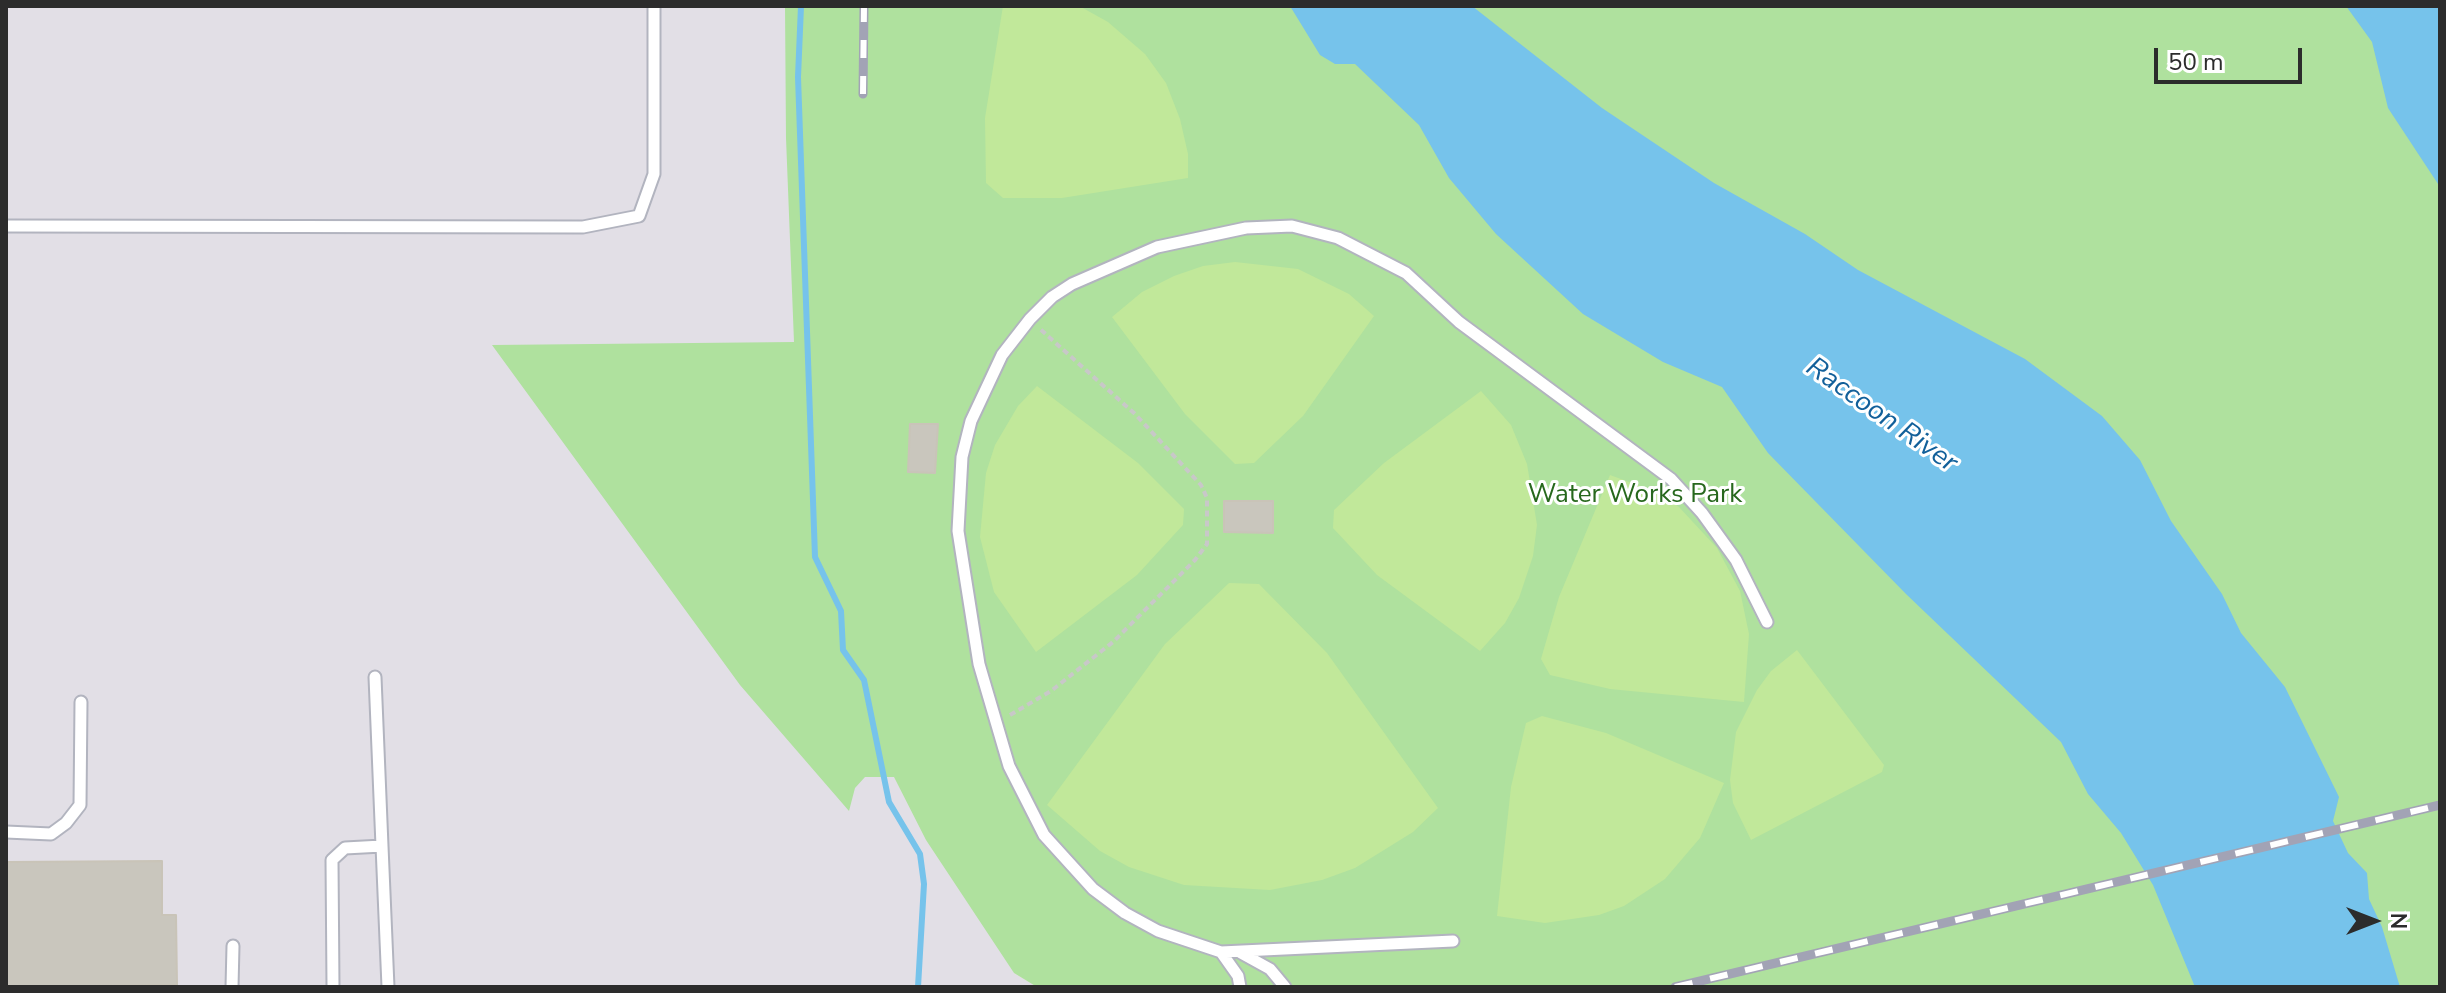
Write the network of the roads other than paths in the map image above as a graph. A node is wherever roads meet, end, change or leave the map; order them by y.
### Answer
1 (654, 6) edge
2 (6, 226) edge
3 (1767, 622) dead end
4 (375, 677) dead end
5 (81, 702) dead end
6 (6, 832) edge
7 (382, 846) junction
8 (1453, 941) dead end
9 (233, 946) dead end
10 (1221, 952) junction
11 (1237, 952) junction
12 (232, 987) edge
13 (333, 987) edge
14 (388, 987) edge
15 (1240, 987) edge
16 (1285, 987) edge

1 - 2 lane
3 - 10 lane
4 - 7 lane
5 - 6 lane
7 - 13 lane
7 - 14 lane
8 - 11 lane
9 - 12 lane
10 - 11 lane
10 - 15 lane
11 - 16 lane

